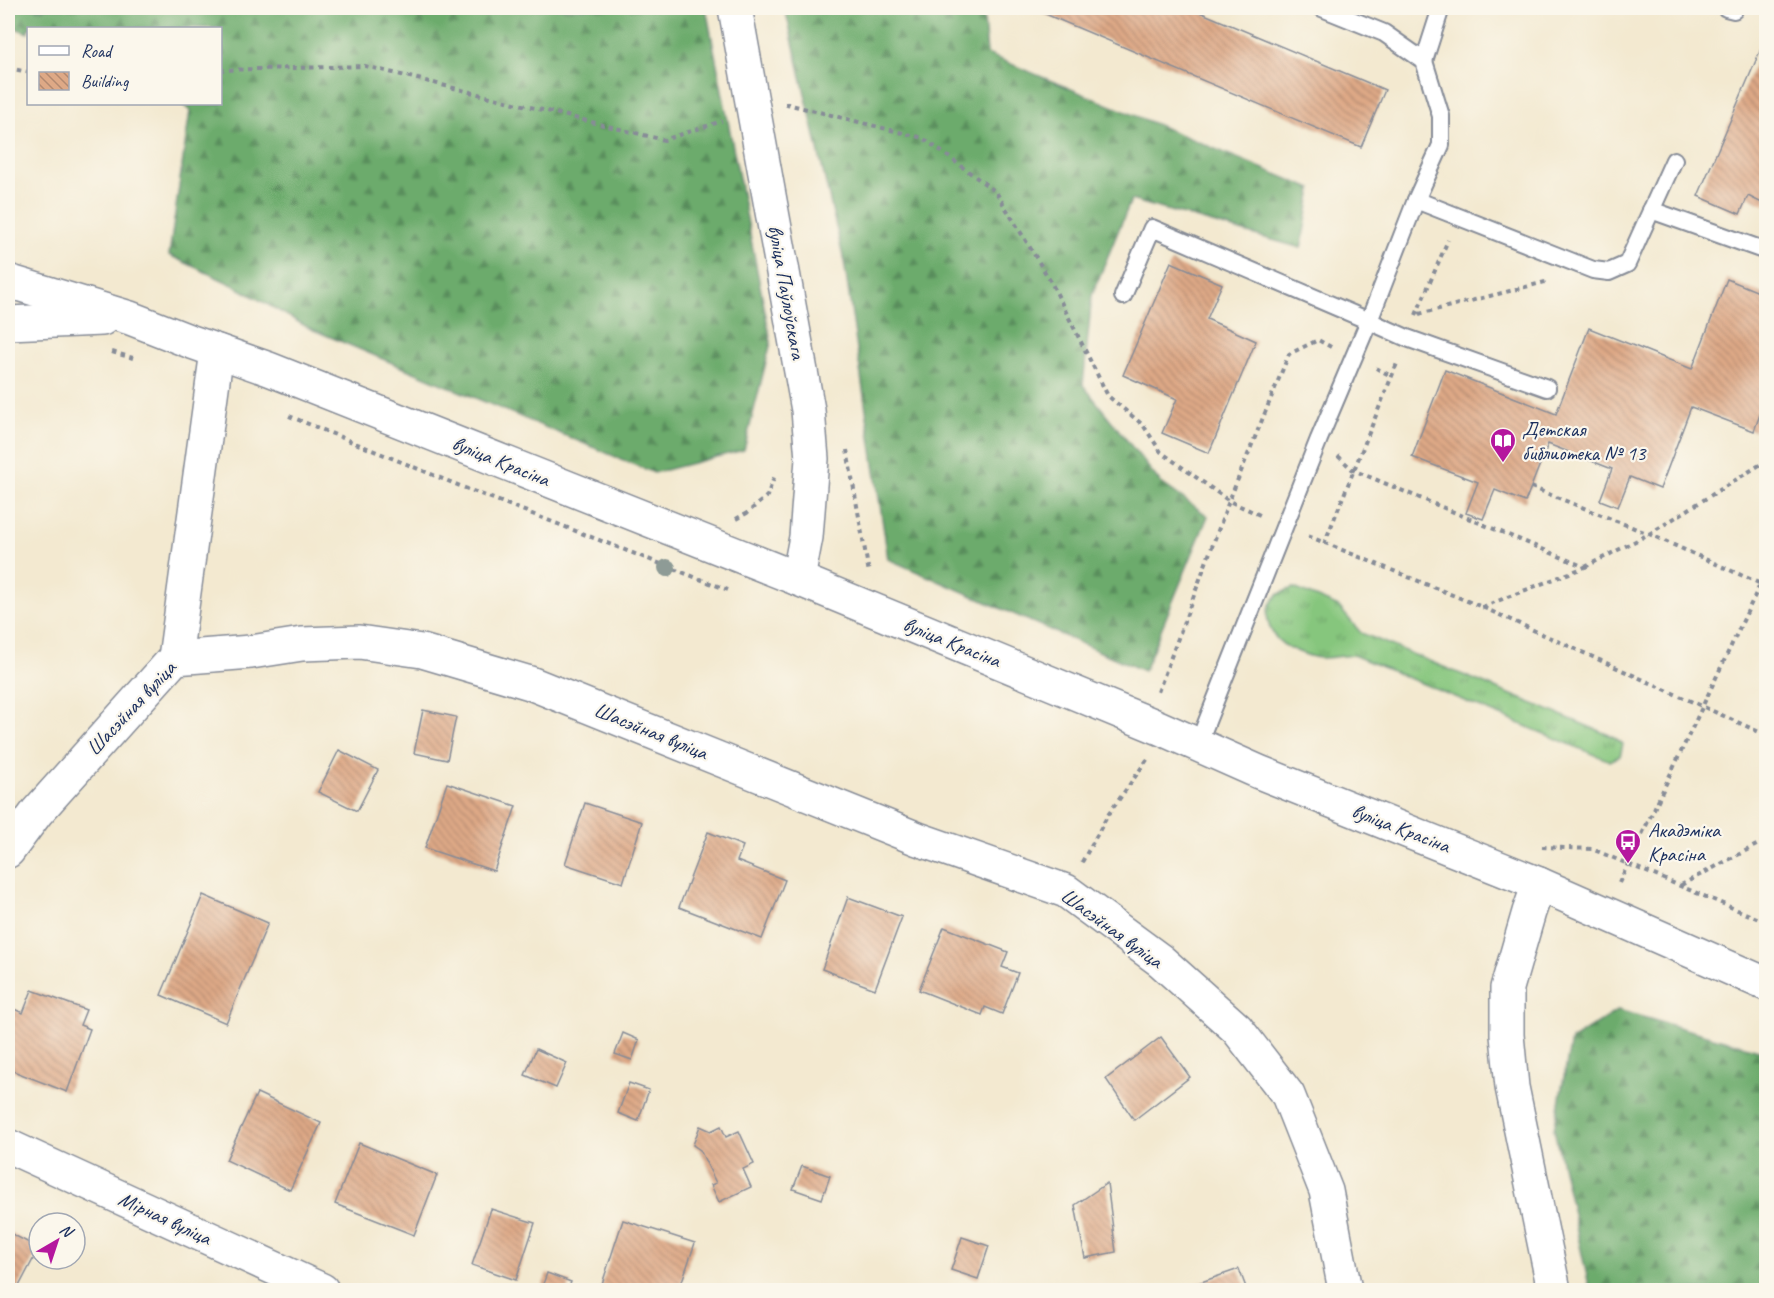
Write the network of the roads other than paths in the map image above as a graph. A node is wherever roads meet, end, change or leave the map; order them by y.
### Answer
1 (735, 8) edge
2 (1322, 8) edge
3 (1441, 8) edge
4 (1424, 61) junction
5 (1674, 160) dead end
6 (1416, 200) junction
7 (1651, 210) junction
8 (1767, 251) edge
9 (8, 281) edge
10 (1123, 296) dead end
11 (130, 318) junction
12 (1369, 321) junction
13 (8, 323) edge
14 (216, 351) junction
15 (1547, 388) dead end
16 (798, 579) junction
17 (175, 658) junction
18 (1198, 744) junction
19 (8, 851) edge
20 (1539, 884) junction
21 (1767, 984) edge
22 (8, 1146) edge
23 (322, 1290) edge
24 (1345, 1290) edge
25 (1554, 1290) edge

1 - 16 street, вуліца Паўлоўскага
2 - 4 lane
3 - 4 lane
4 - 6 lane
5 - 7 lane
6 - 7 lane
6 - 12 lane
7 - 8 lane
9 - 11 street, вуліца Красіна
10 - 12 lane
11 - 13 street, вуліца Красіна
11 - 14 street, вуліца Красіна
12 - 15 lane
12 - 18 lane
14 - 16 street, вуліца Красіна
14 - 17 street
16 - 18 street, вуліца Красіна
17 - 19 street, Шасэйная вуліца
17 - 24 street, Шасэйная вуліца
18 - 20 street, вуліца Красіна
20 - 21 street, вуліца Красіна
20 - 25 street
22 - 23 street, Мірная вуліца

